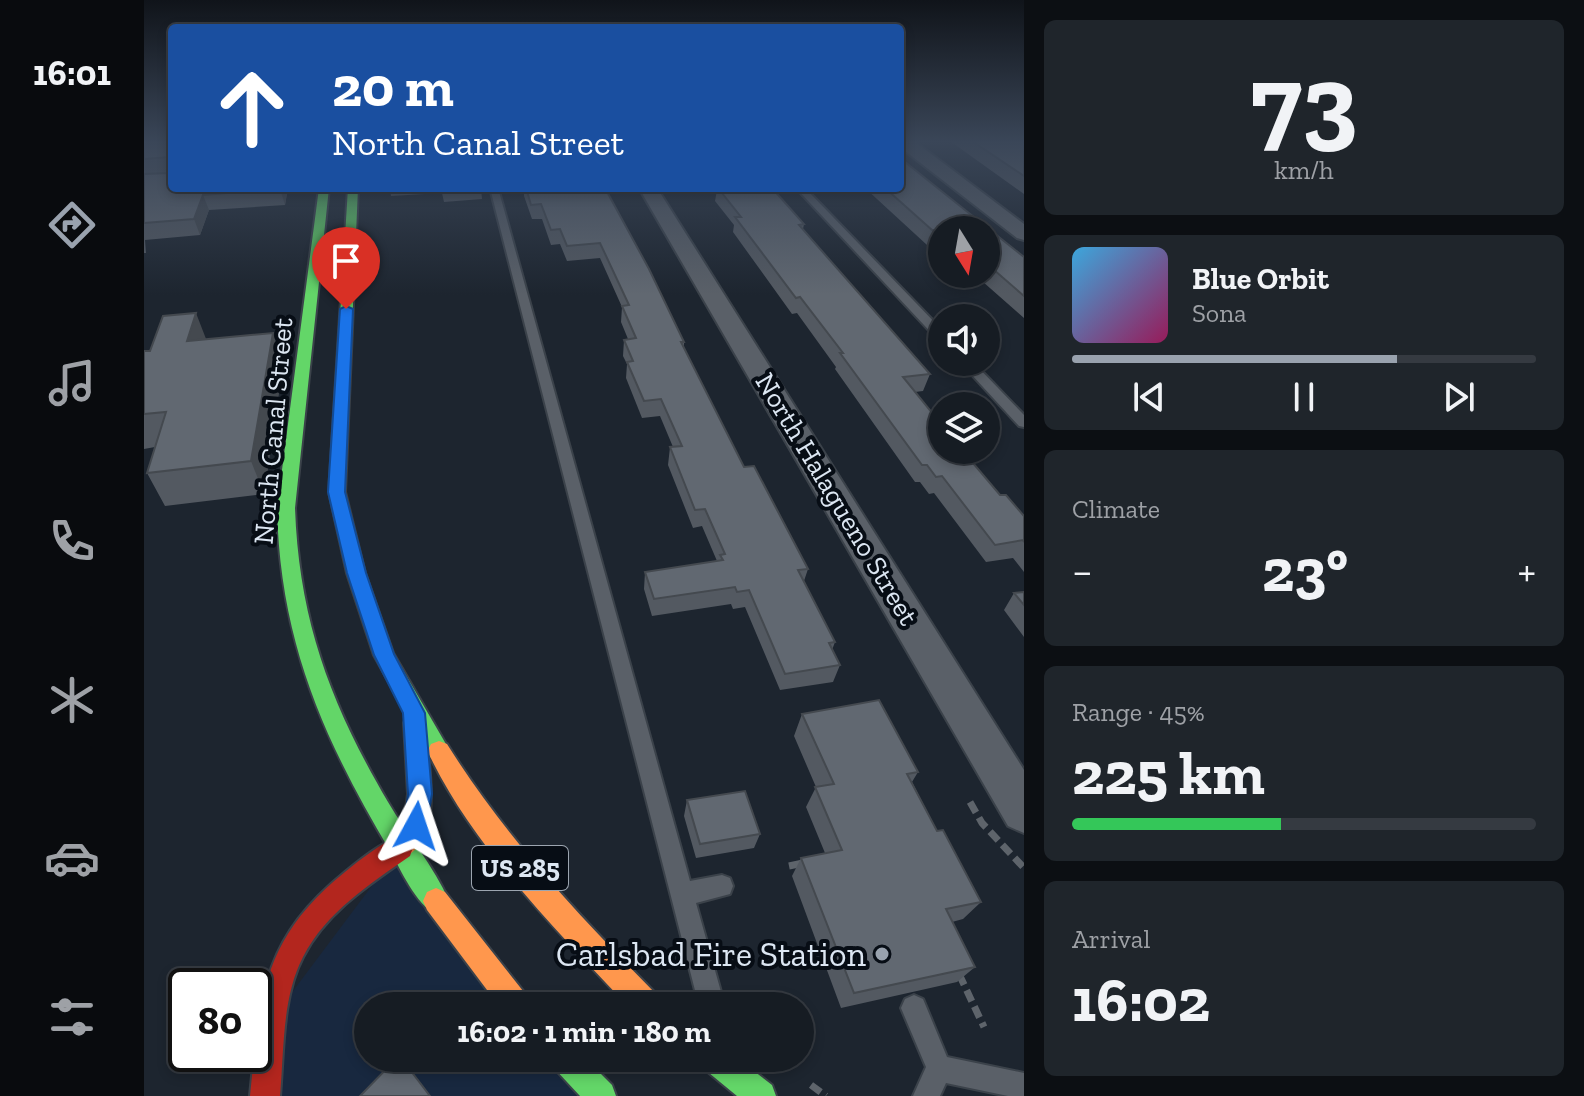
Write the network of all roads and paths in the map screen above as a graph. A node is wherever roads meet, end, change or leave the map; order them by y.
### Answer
1 (324, 192) edge
2 (353, 192) edge
3 (495, 192) edge
4 (651, 192) edge
5 (804, 192) edge
6 (970, 192) edge
7 (1024, 234) edge
8 (928, 322) edge
9 (979, 376) edge
10 (1024, 423) edge
11 (414, 713) junction
12 (1024, 811) edge
13 (401, 847) junction
14 (819, 860) edge
15 (789, 866) dead end
16 (722, 886) dead end
17 (681, 894) junction
18 (954, 962) edge
19 (506, 992) edge
20 (634, 992) edge
21 (708, 992) edge
22 (914, 1008) dead end
23 (984, 1027) dead end
24 (939, 1068) junction
25 (578, 1072) edge
26 (734, 1072) edge
27 (1024, 1086) edge
28 (265, 1096) edge
29 (601, 1096) edge
30 (761, 1096) edge
31 (926, 1096) edge

1 - 13 main road, North Canal Street / US 285
2 - 11 main road, US 285
3 - 17 lane
4 - 12 street, North Halagueno Street
5 - 8 lane
6 - 7 street
9 - 10 lane
11 - 13 main road
11 - 20 main road, US 285
13 - 19 main road, North Canal Street / US 285
13 - 28 main road
14 - 15 path
16 - 17 lane
17 - 21 lane
18 - 23 path
22 - 24 lane
24 - 27 lane
24 - 31 lane
25 - 29 main road
26 - 30 main road

